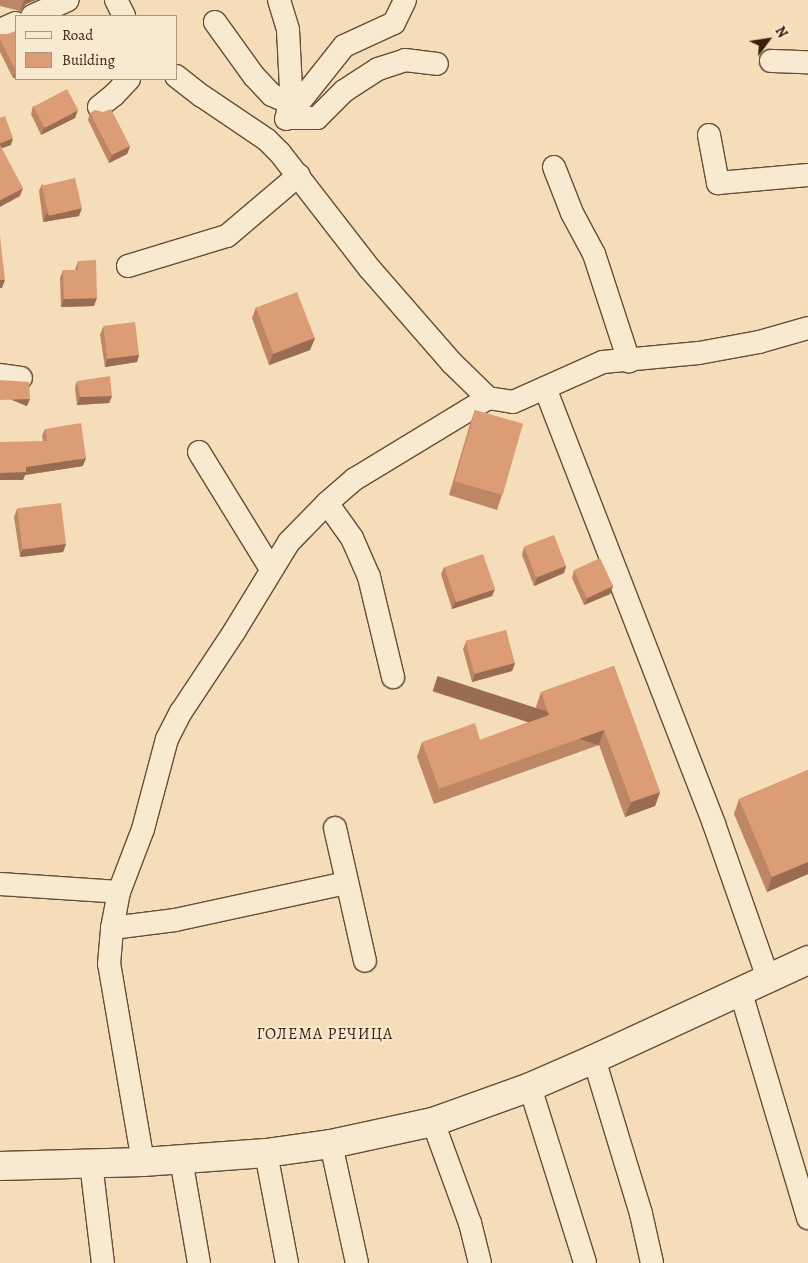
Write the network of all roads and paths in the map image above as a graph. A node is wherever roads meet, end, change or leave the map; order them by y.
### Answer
1 (68, 0) edge
2 (116, 0) edge
3 (279, 0) edge
4 (405, 0) edge
5 (34, 15) edge
6 (124, 15) edge
7 (215, 22) dead end
8 (15, 23) edge
9 (0, 30) edge
10 (771, 61) dead end
11 (808, 62) edge
12 (437, 64) dead end
13 (178, 78) edge
14 (128, 80) edge
15 (99, 107) dead end
16 (288, 110) junction
17 (709, 135) dead end
18 (267, 140) junction
19 (554, 167) dead end
20 (299, 175) junction
21 (808, 175) edge
22 (128, 266) dead end
23 (808, 328) edge
24 (629, 361) junction
25 (545, 388) junction
26 (488, 398) junction
27 (199, 452) dead end
28 (327, 503) junction
29 (271, 569) junction
30 (393, 677) dead end
31 (335, 828) dead end
32 (346, 883) junction
33 (0, 884) edge
34 (119, 892) junction
35 (112, 928) junction
36 (808, 960) edge
37 (365, 962) dead end
38 (768, 978) junction
39 (741, 992) junction
40 (594, 1059) junction
41 (530, 1086) junction
42 (433, 1122) junction
43 (332, 1144) junction
44 (266, 1153) junction
45 (181, 1159) junction
46 (143, 1162) junction
47 (91, 1163) junction
48 (0, 1166) edge
49 (808, 1218) edge
50 (103, 1263) edge
51 (199, 1263) edge
52 (287, 1263) edge
53 (357, 1263) edge
54 (480, 1263) edge
55 (585, 1263) edge
56 (652, 1263) edge

1 - 5 street
2 - 6 street
3 - 16 street
4 - 16 street
7 - 16 street
8 - 9 street
10 - 11 street
12 - 16 street
13 - 18 street
14 - 15 street
16 - 18 street
17 - 21 street
18 - 20 street
19 - 24 street
20 - 22 street
20 - 26 street
23 - 24 street
24 - 25 street
25 - 26 street
25 - 38 street
26 - 28 street
27 - 29 street
28 - 29 street
28 - 30 street
29 - 34 street
31 - 32 street
32 - 35 street
32 - 37 street
33 - 34 street
34 - 35 street
35 - 46 street
36 - 38 main road
38 - 39 main road
39 - 40 main road
39 - 49 street
40 - 41 main road
40 - 56 street
41 - 42 main road
41 - 55 street
42 - 43 main road
42 - 54 street
43 - 44 main road
43 - 53 street
44 - 45 main road
44 - 52 street
45 - 46 main road
45 - 51 street
46 - 47 main road
47 - 48 main road
47 - 50 street

